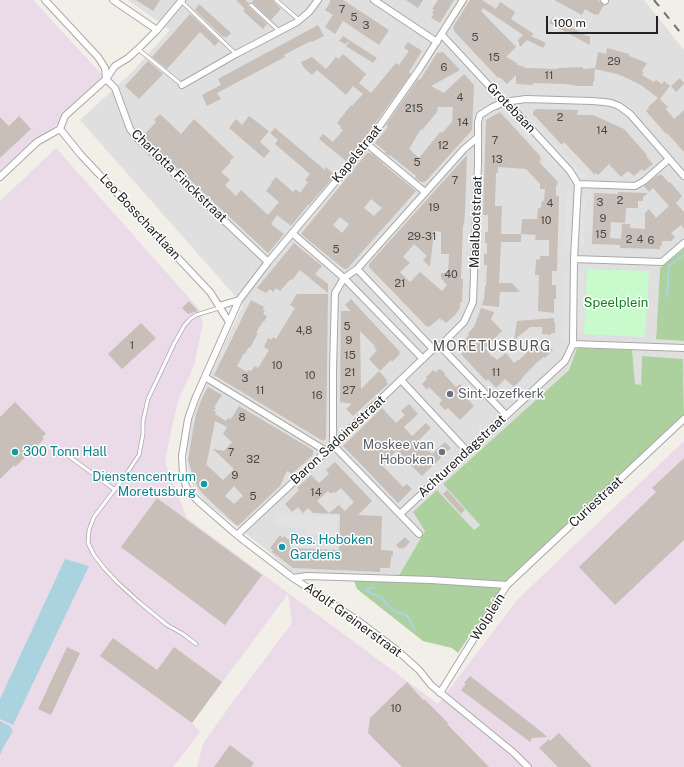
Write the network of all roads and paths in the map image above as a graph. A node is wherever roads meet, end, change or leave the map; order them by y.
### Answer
1 (45, 0) edge
2 (113, 0) edge
3 (276, 0) edge
4 (318, 0) edge
5 (374, 0) edge
6 (463, 0) edge
7 (181, 1) edge
8 (251, 5) dead end
9 (299, 20) junction
10 (157, 30) junction
11 (279, 31) junction
12 (442, 35) junction
13 (437, 42) junction
14 (138, 49) junction
15 (236, 54) junction
16 (106, 79) junction
17 (182, 85) joint
18 (504, 102) junction
19 (60, 129) junction
20 (478, 137) junction
21 (367, 144) junction
22 (669, 159) junction
23 (684, 176) edge
24 (0, 177) edge
25 (578, 184) junction
26 (425, 192) junction
27 (292, 233) junction
28 (684, 243) edge
29 (574, 259) junction
30 (268, 262) junction
31 (357, 269) junction
32 (344, 278) junction
33 (239, 300) junction
34 (220, 307) junction
35 (229, 322) junction
36 (573, 344) junction
37 (440, 346) junction
38 (684, 348) edge
39 (433, 349) junction
40 (423, 359) junction
41 (205, 377) junction
42 (401, 380) junction
43 (506, 415) junction
44 (684, 419) edge
45 (333, 445) junction
46 (326, 451) junction
47 (467, 451) junction
48 (56, 453) dead end
49 (115, 490) junction
50 (192, 494) joint
51 (400, 514) junction
52 (418, 534) dead end
53 (237, 535) junction
54 (293, 578) junction
55 (507, 584) junction
56 (196, 644) dead end
57 (440, 693) junction
58 (528, 767) edge

1 - 16 street, Charlotta Finckstraat
2 - 10 street
3 - 9 lane
4 - 9 street
5 - 13 street
6 - 12 street, Kapelstraat
7 - 10 street
7 - 15 lane
8 - 11 lane
9 - 11 street
10 - 14 street
11 - 15 street
12 - 13 street, Kapelstraat
12 - 18 street, Grotebaan
13 - 21 street, Kapelstraat
14 - 16 street
14 - 17 lane
15 - 17 street
16 - 19 street
16 - 30 street, Charlotta Finckstraat
18 - 20 street, Maalbootstraat
18 - 22 street
18 - 25 street, Grotebaan
19 - 24 street
19 - 34 street, Leo Bosschartlaan
20 - 26 street
20 - 37 street, Maalbootstraat
21 - 26 street
21 - 27 street, Kapelstraat
22 - 23 street
22 - 25 street
25 - 29 street
26 - 31 street
27 - 30 street, Kapelstraat
27 - 32 street
28 - 29 street
29 - 36 street
30 - 33 street, Kapelstraat
31 - 32 street
31 - 39 street
32 - 40 street
32 - 45 street
33 - 34 street
33 - 35 street, Kapelstraat
34 - 35 street
34 - 49 lane
35 - 41 street, Kapelstraat
36 - 38 street
36 - 43 street, Achturendagstraat
37 - 39 street, Baron Sadoinestraat
37 - 43 street
39 - 40 street, Baron Sadoinestraat
40 - 42 street, Baron Sadoinestraat
41 - 46 street
41 - 50 street, Kapelstraat
42 - 45 street, Baron Sadoinestraat
42 - 47 street
43 - 47 street, Achturendagstraat
44 - 55 street, Curiestraat
45 - 46 street, Baron Sadoinestraat
45 - 51 street
46 - 53 street, Baron Sadoinestraat
47 - 51 street, Achturendagstraat
48 - 49 lane
49 - 56 lane
50 - 53 street, Adolf Greinerstraat
51 - 52 street
53 - 54 street, Adolf Greinerstraat
54 - 55 street, Wolplein
54 - 57 street, Adolf Greinerstraat
55 - 57 street, Wolplein
57 - 58 street, Adolf Greinerstraat

